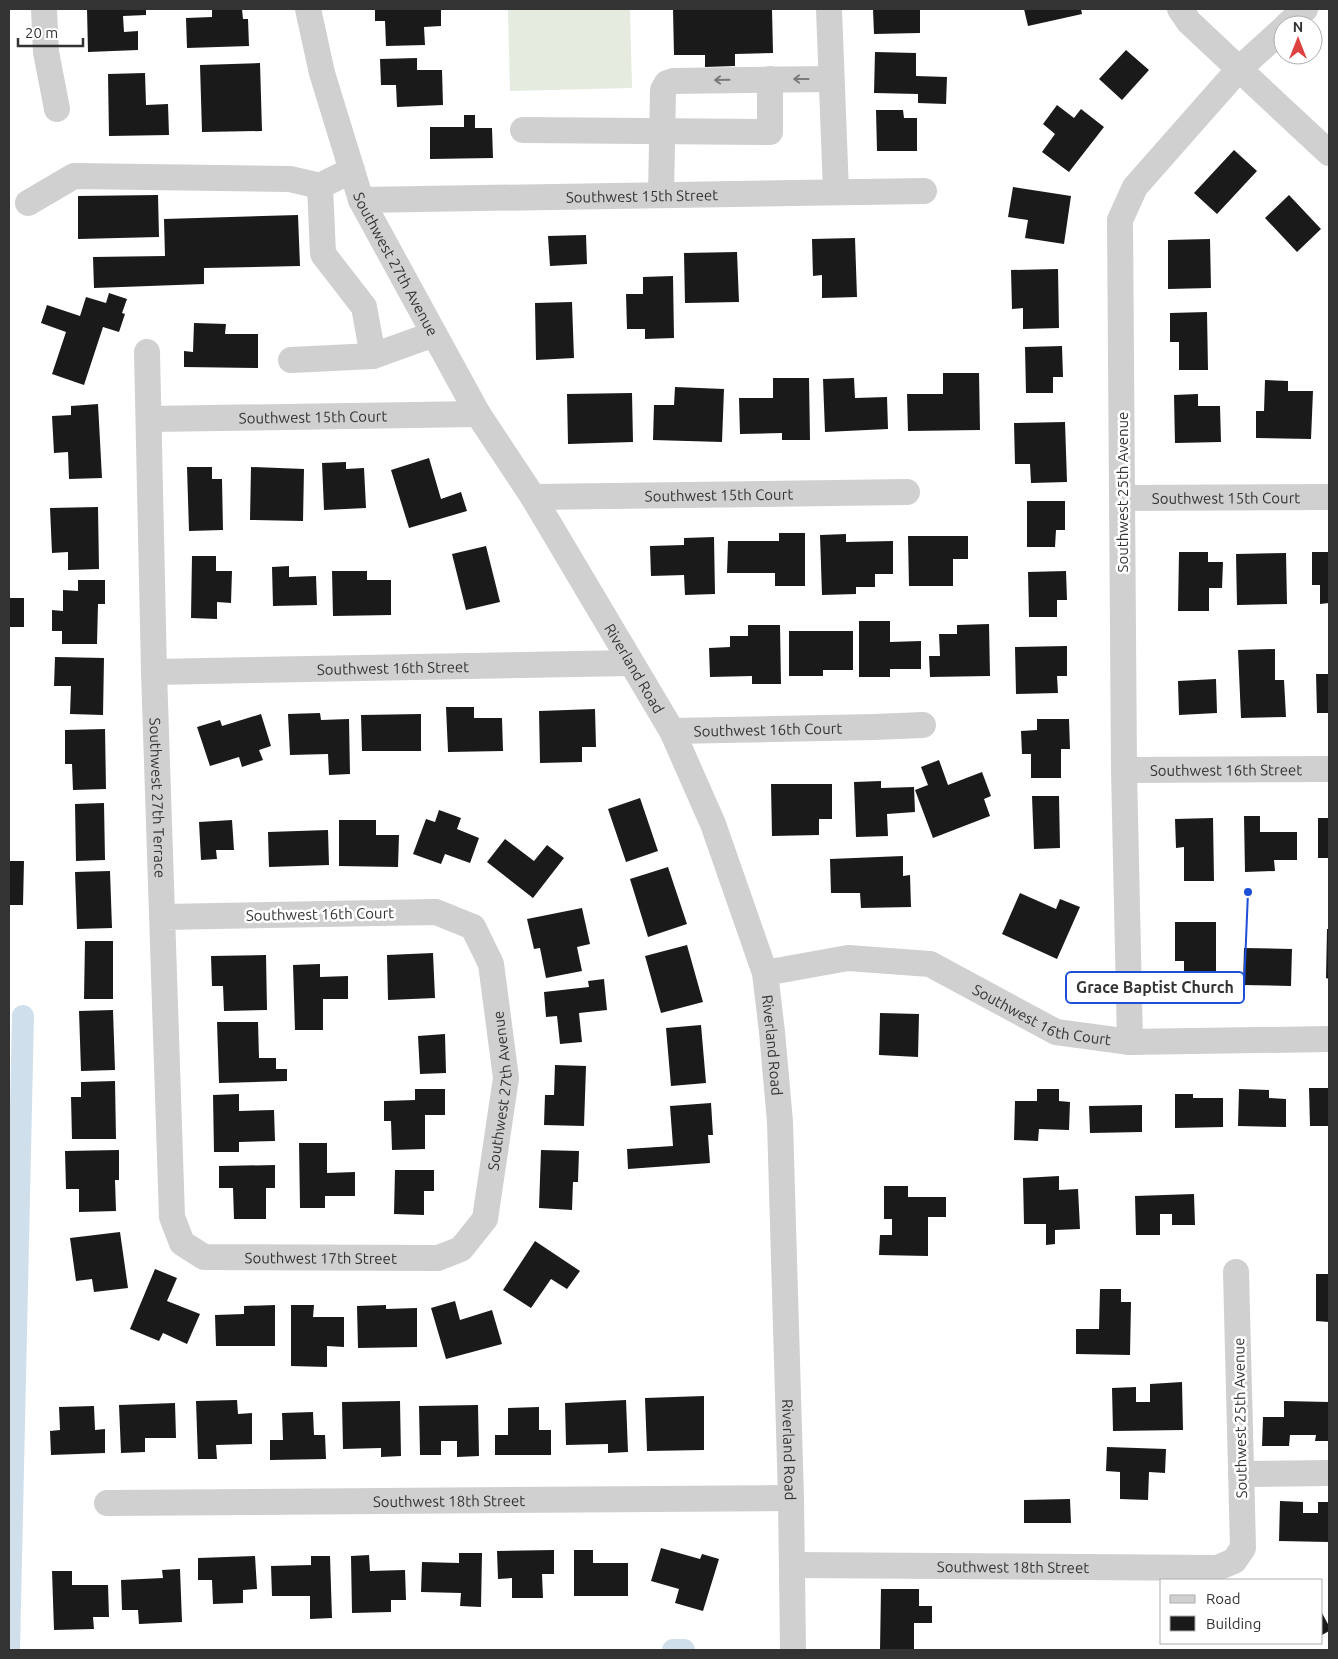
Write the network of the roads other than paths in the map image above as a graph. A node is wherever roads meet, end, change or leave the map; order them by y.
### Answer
1 (44, 9) edge
2 (308, 9) edge
3 (829, 9) edge
4 (1180, 9) edge
5 (1273, 38) edge
6 (1239, 69) junction
7 (770, 79) junction
8 (831, 79) junction
9 (57, 109) dead end
10 (523, 130) dead end
11 (663, 131) junction
12 (1329, 153) edge
13 (352, 170) junction
14 (320, 186) junction
15 (924, 191) dead end
16 (836, 192) junction
17 (661, 195) junction
18 (361, 200) junction
19 (28, 203) dead end
20 (434, 334) junction
21 (147, 352) dead end
22 (373, 356) junction
23 (291, 360) dead end
24 (478, 414) junction
25 (148, 419) junction
26 (906, 492) dead end
27 (533, 497) junction
28 (1329, 497) edge
29 (1122, 498) junction
30 (631, 663) junction
31 (154, 672) junction
32 (923, 725) dead end
33 (672, 731) junction
34 (1329, 769) edge
35 (1124, 770) junction
36 (163, 918) junction
37 (473, 927) joint
38 (765, 973) junction
39 (1329, 1039) edge
40 (1130, 1042) junction
41 (182, 1243) joint
42 (461, 1249) joint
43 (1236, 1272) dead end
44 (1329, 1473) edge
45 (1241, 1474) junction
46 (791, 1498) junction
47 (107, 1503) dead end
48 (1234, 1561) joint
49 (792, 1566) junction
50 (793, 1650) edge

1 - 9 street
2 - 13 street, Southwest 27th Avenue
3 - 8 street
4 - 6 street
5 - 6 street, Southwest 25th Avenue
6 - 12 street
6 - 29 street, Southwest 25th Avenue
8 -> 7 street
7 -> 11 street
7 - 11 street
8 - 16 street
10 - 11 street
11 - 17 street
13 - 14 street
13 - 18 street, Southwest 27th Avenue
14 - 19 street
14 - 22 street
15 - 16 street, Southwest 15th Street
16 - 17 street, Southwest 15th Street
17 - 18 street, Southwest 15th Street
18 - 20 street, Southwest 27th Avenue
20 - 22 street
20 - 24 street, Southwest 27th Avenue
21 - 25 street, Southwest 27th Terrace
22 - 23 street
24 - 25 street, Southwest 15th Court
24 - 27 street, Southwest 27th Avenue
25 - 31 street, Southwest 27th Terrace
26 - 27 street, Southwest 15th Court
27 - 30 street, Riverland Road
28 - 29 street, Southwest 15th Court
29 - 35 street, Southwest 25th Avenue
30 - 31 street, Southwest 16th Street
30 - 33 street, Riverland Road
31 - 36 street, Southwest 27th Terrace
32 - 33 street, Southwest 16th Court
33 - 38 street, Riverland Road
34 - 35 street, Southwest 16th Street
35 - 40 street, Southwest 25th Avenue
36 - 37 street, Southwest 16th Court
36 - 41 street, Southwest 27th Terrace
37 - 42 street, Southwest 27th Avenue
38 - 40 street, Southwest 16th Court
38 - 46 street, Riverland Road
39 - 40 street, Southwest 16th Court
41 - 42 street, Southwest 17th Street
43 - 45 street, Southwest 25th Avenue
44 - 45 street
45 - 48 street, Southwest 25th Avenue
46 - 47 street, Southwest 18th Street
46 - 49 street, Riverland Road
48 - 49 street, Southwest 18th Street
49 - 50 street, Riverland Road

